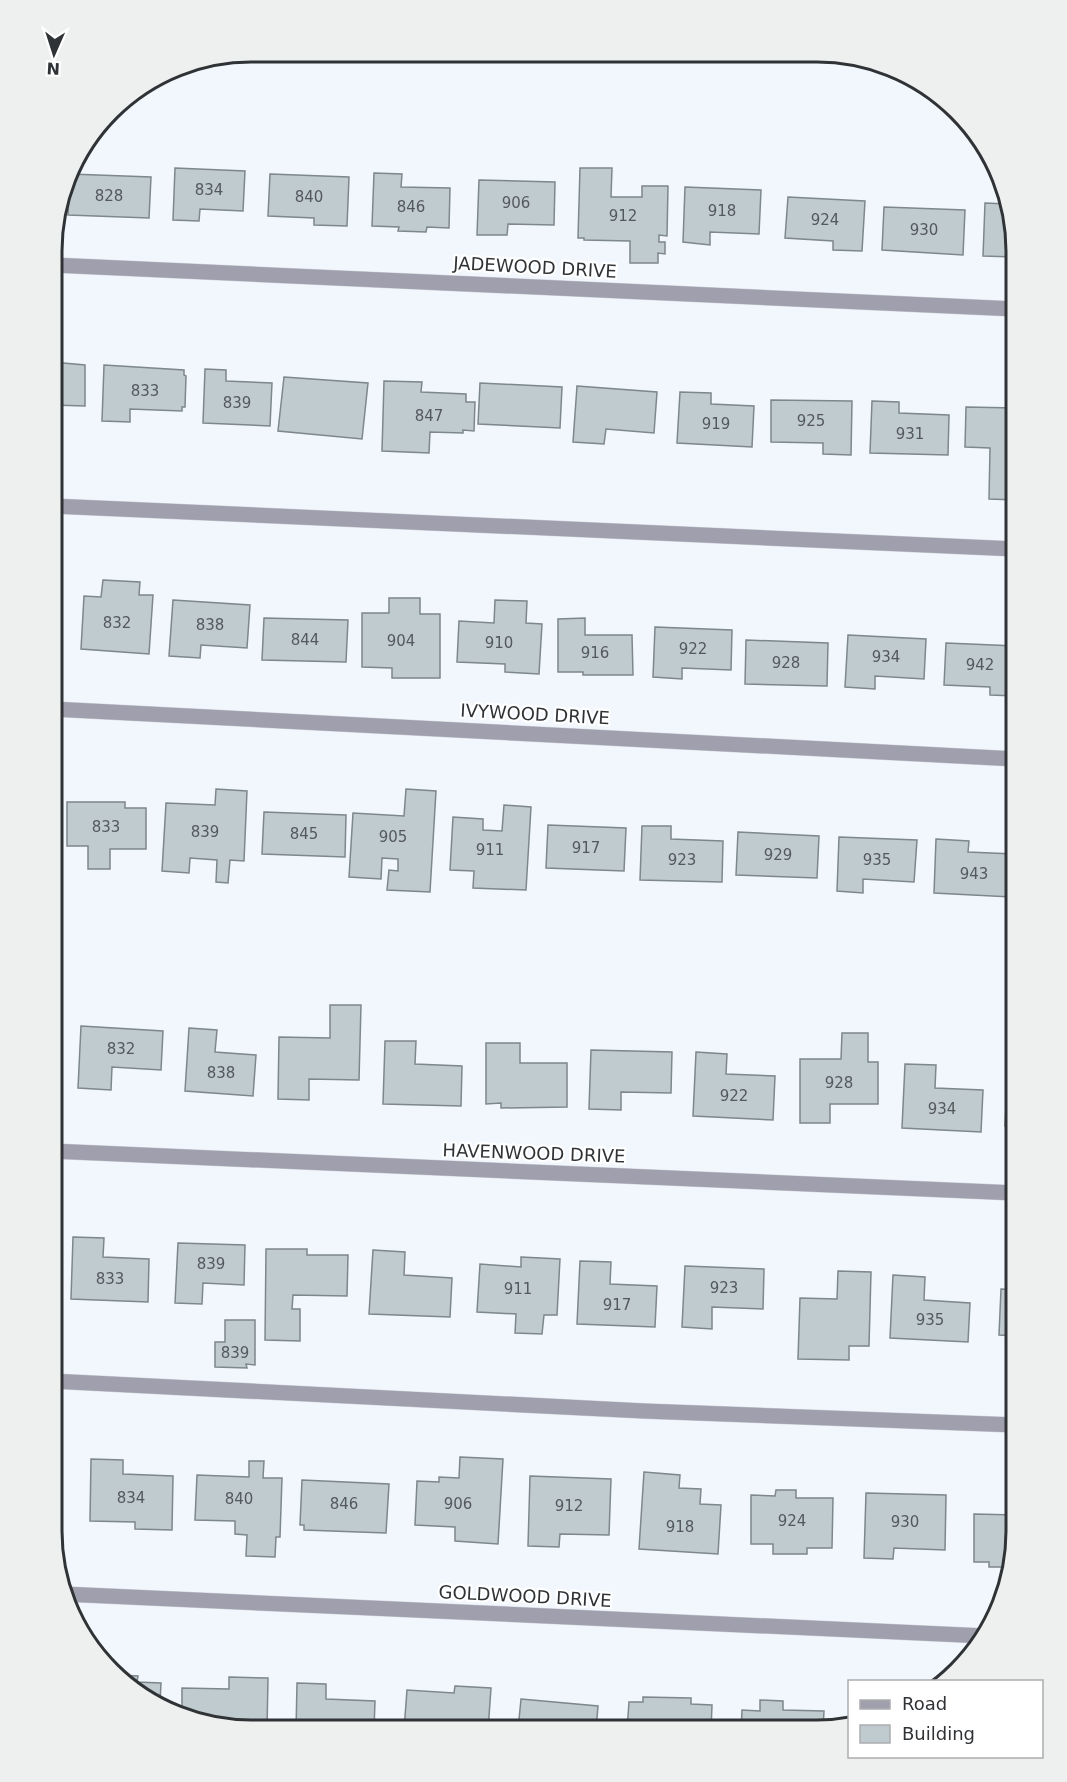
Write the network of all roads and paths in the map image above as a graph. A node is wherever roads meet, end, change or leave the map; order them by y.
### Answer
1 (62, 265) edge
2 (1006, 309) edge
3 (62, 506) edge
4 (1006, 549) edge
5 (62, 710) edge
6 (1006, 758) edge
7 (62, 1151) edge
8 (1005, 1193) edge
9 (62, 1383) edge
10 (1005, 1425) edge
11 (73, 1594) edge
12 (975, 1636) edge

1 - 2 street, JADEWOOD DRIVE
3 - 4 street
5 - 6 street, IVYWOOD DRIVE
7 - 8 street, HAVENWOOD DRIVE
9 - 10 street
11 - 12 street, GOLDWOOD DRIVE

